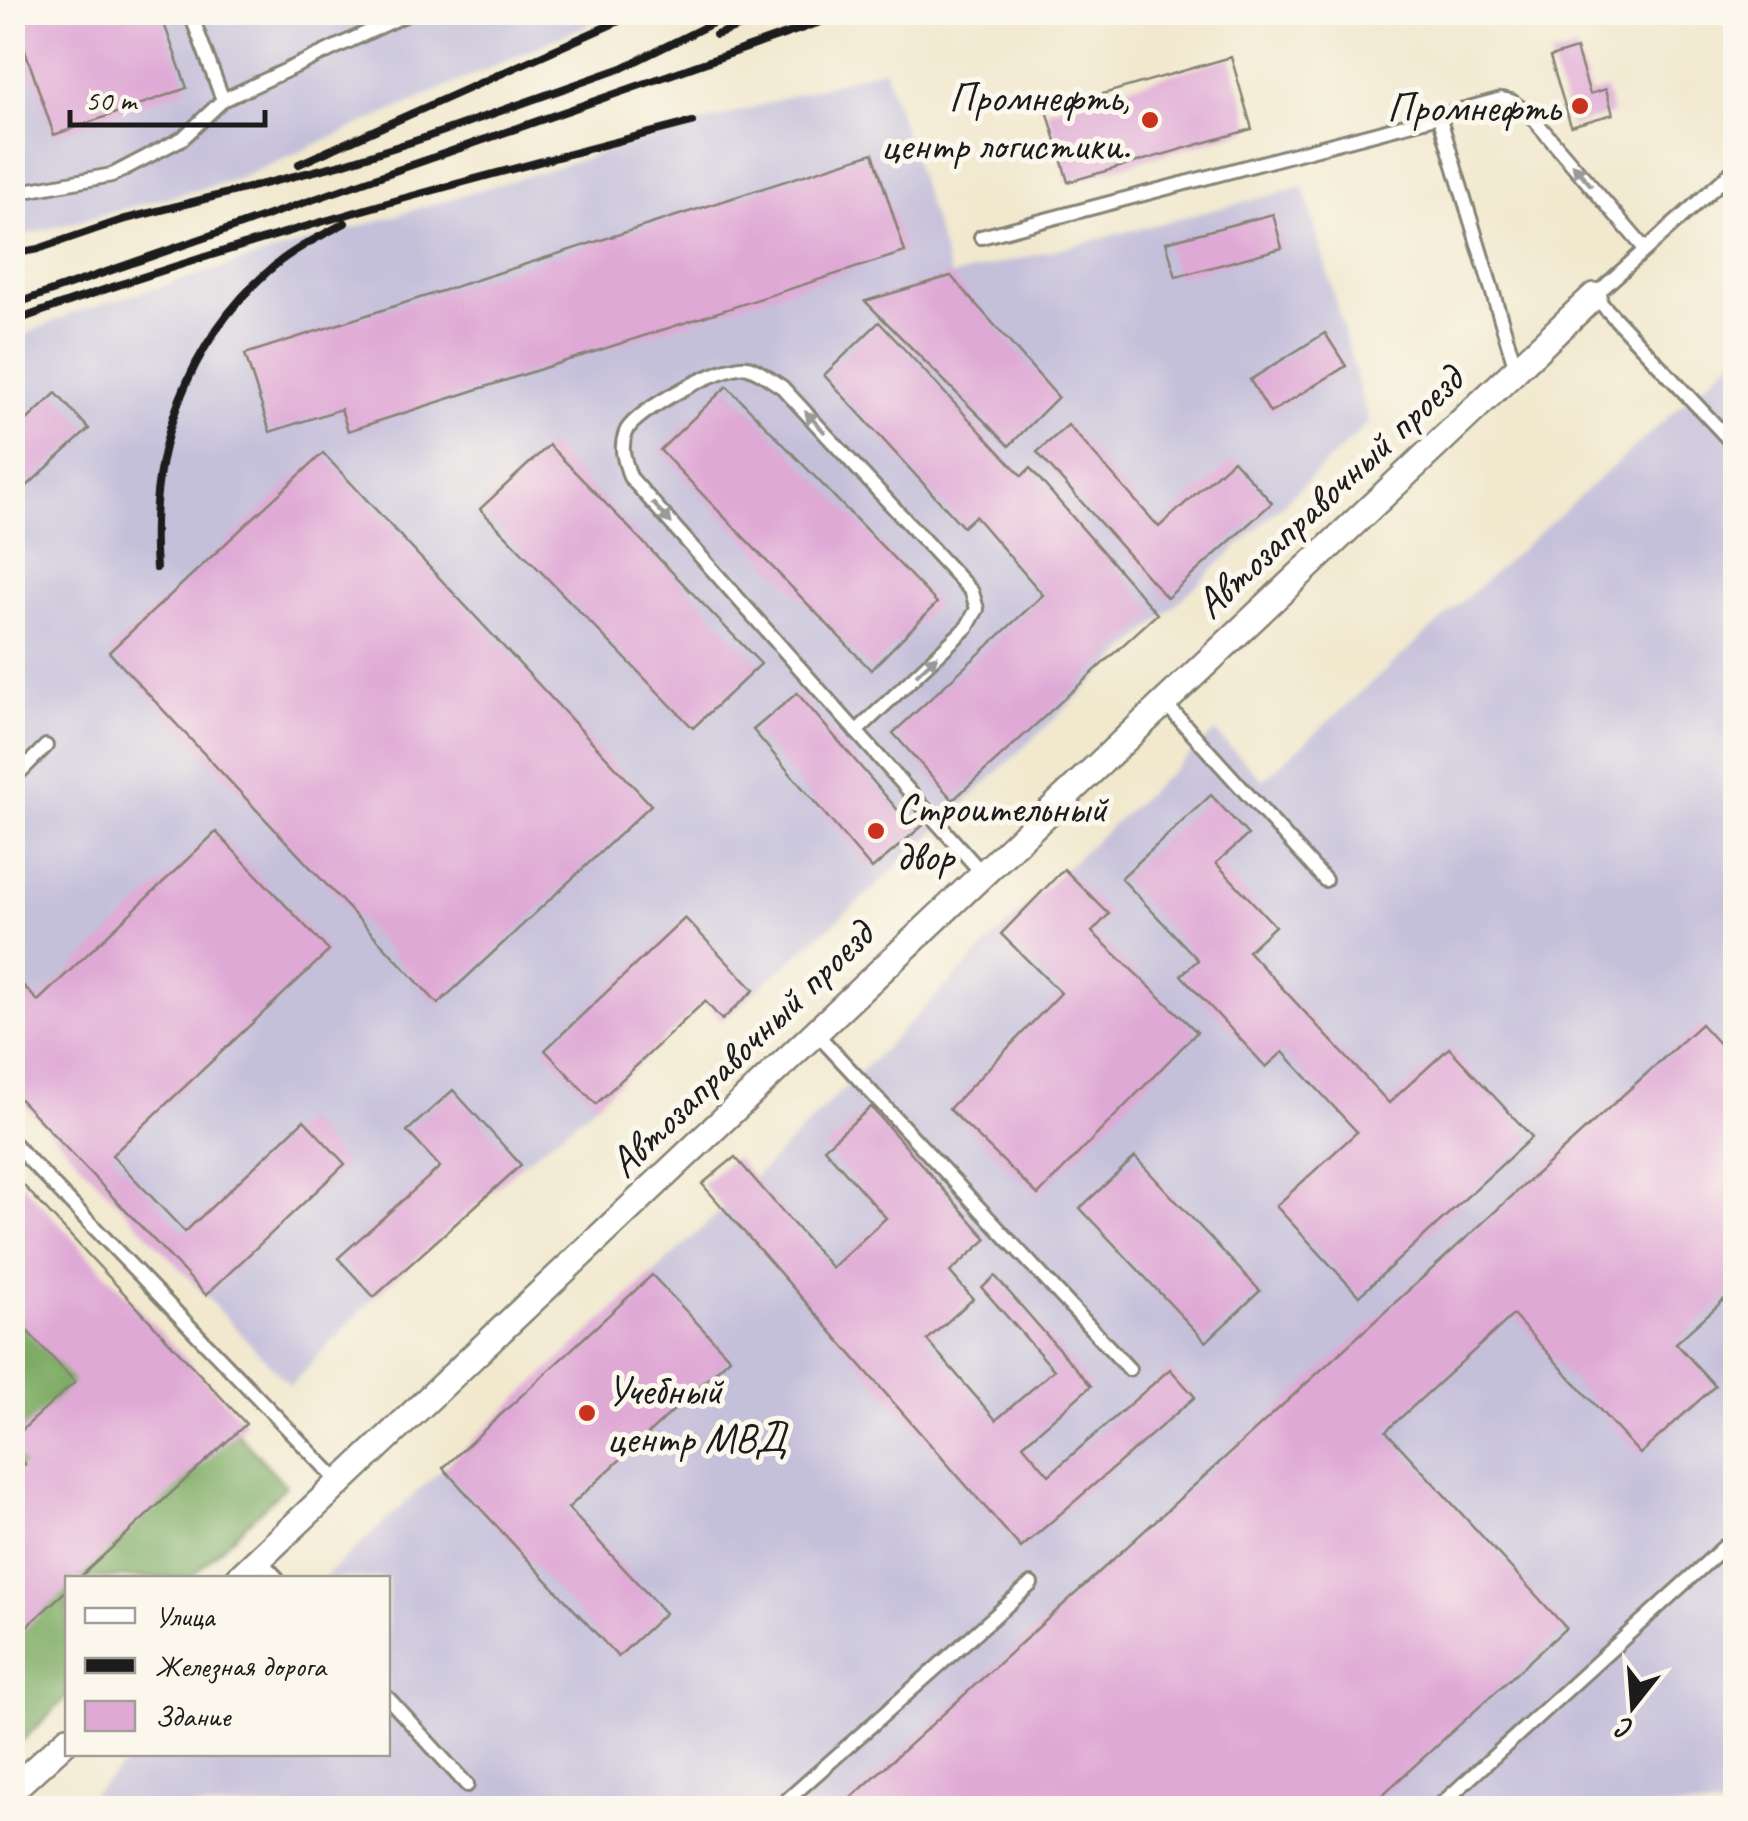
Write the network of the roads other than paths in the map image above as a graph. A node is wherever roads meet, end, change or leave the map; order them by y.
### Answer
1 (190, 12) edge
2 (411, 12) edge
3 (223, 100) junction
4 (1440, 116) junction
5 (1733, 172) edge
6 (12, 190) edge
7 (981, 236) dead end
8 (1645, 249) junction
9 (1594, 296) junction
10 (1516, 369) junction
11 (1736, 447) edge
12 (1163, 701) junction
13 (856, 732) junction
14 (46, 746) dead end
15 (12, 780) edge
16 (982, 874) junction
17 (1325, 880) dead end
18 (815, 1032) junction
19 (12, 1142) edge
20 (1130, 1369) dead end
21 (341, 1484) junction
22 (1736, 1536) edge
23 (268, 1569) edge
24 (1031, 1584) dead end
25 (390, 1700) edge
26 (65, 1741) edge
27 (467, 1784) dead end
28 (12, 1790) edge
29 (778, 1808) edge
30 (1438, 1808) edge

1 - 3 lane
2 - 3 lane
3 - 6 lane
4 - 7 lane
8 -> 4 lane
4 - 10 lane
5 - 8 lane, Автозаправочный проезд
8 - 9 lane, Автозаправочный проезд
9 - 10 street, Автозаправочный проезд
9 - 11 lane
10 - 12 street, Автозаправочный проезд
12 - 16 street, Автозаправочный проезд
12 - 17 lane
13 -> 13 lane
13 - 16 lane
14 - 15 lane
16 - 18 street, Автозаправочный проезд
18 - 20 lane
18 - 21 street, Автозаправочный проезд
19 - 21 lane
21 - 23 street, Автозаправочный проезд
22 - 30 lane
24 - 29 lane
25 - 27 lane
26 - 28 street

